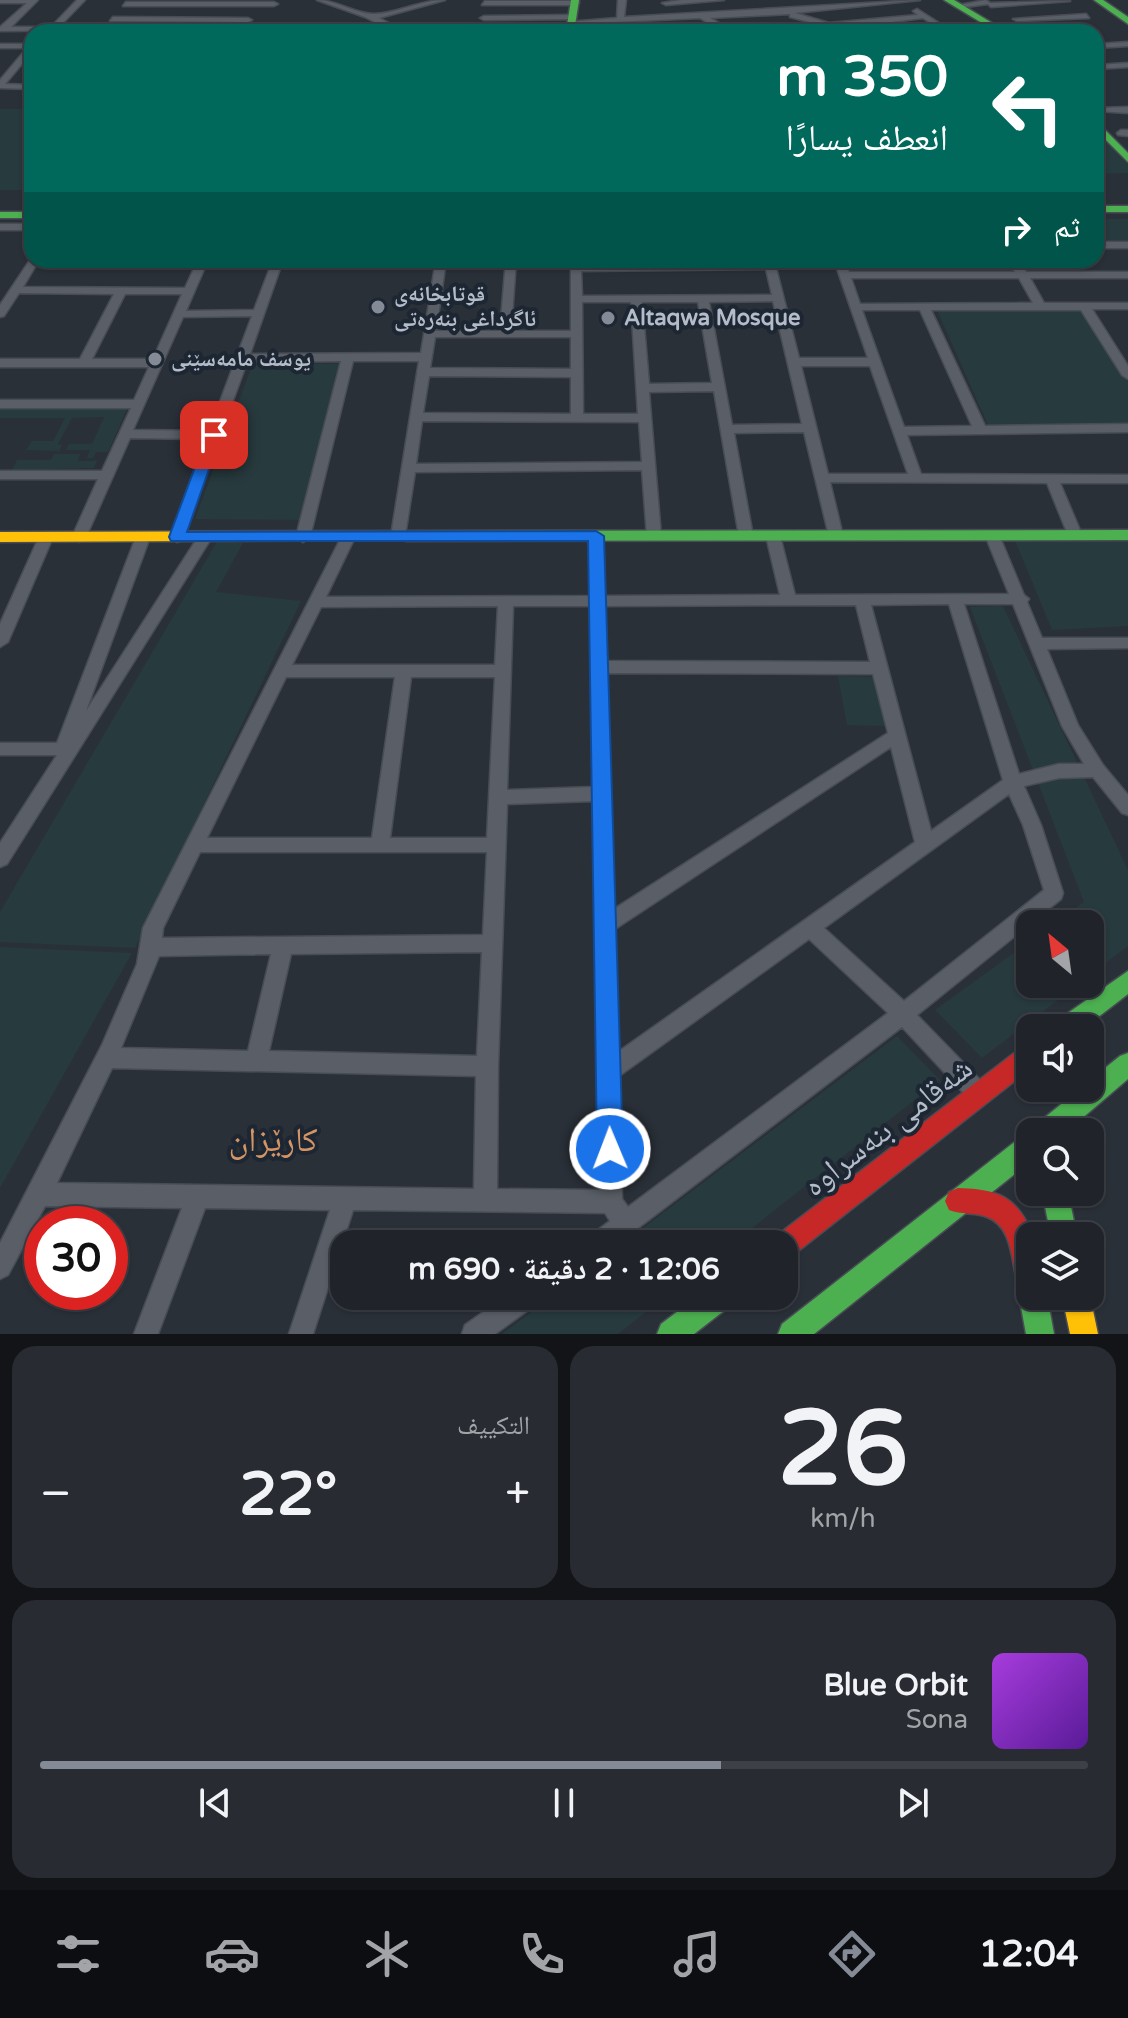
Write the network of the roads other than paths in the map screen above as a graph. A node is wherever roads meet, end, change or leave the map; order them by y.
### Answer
1 (34, 0) edge
2 (81, 0) edge
3 (286, 0) edge
4 (321, 0) edge
5 (441, 0) edge
6 (622, 0) edge
7 (720, 0) edge
8 (805, 0) edge
9 (916, 0) edge
10 (937, 0) edge
11 (1064, 0) edge
12 (1098, 0) edge
13 (0, 1) edge
14 (900, 1) edge
15 (128, 2) edge
16 (485, 2) edge
17 (666, 2) edge
18 (987, 2) edge
19 (953, 3) edge
20 (274, 4) junction
21 (817, 9) junction
22 (784, 12) junction
23 (10, 14) dead end
24 (20, 14) junction
25 (926, 16) junction
26 (1086, 16) dead end
27 (372, 17) junction
28 (572, 17) edge
29 (702, 17) junction
30 (484, 18) junction
31 (113, 19) junction
32 (164, 19) junction
33 (666, 19) junction
34 (248, 20) junction
35 (620, 21) junction
36 (883, 21) junction
37 (1094, 21) dead end
38 (1128, 21) edge
39 (58, 24) edge
40 (108, 24) edge
41 (160, 24) edge
42 (240, 24) edge
43 (385, 24) edge
44 (484, 24) edge
45 (531, 24) edge
46 (714, 24) edge
47 (824, 24) edge
48 (854, 24) edge
49 (888, 24) edge
50 (938, 24) edge
51 (977, 24) edge
52 (1005, 24) edge
53 (1008, 24) edge
54 (1025, 24) edge
55 (1044, 24) edge
56 (2, 29) edge
57 (24, 29) edge
58 (1115, 38) dead end
59 (1104, 39) edge
60 (1128, 44) edge
61 (0, 46) edge
62 (1104, 46) edge
63 (24, 47) edge
64 (24, 55) edge
65 (1128, 65) edge
66 (1104, 66) edge
67 (12, 68) junction
68 (0, 69) edge
69 (0, 85) edge
70 (24, 86) edge
71 (1128, 110) edge
72 (1104, 113) edge
73 (1104, 119) edge
74 (1104, 124) edge
75 (1126, 135) edge
76 (1128, 159) edge
77 (0, 208) edge
78 (24, 208) edge
79 (1104, 209) edge
80 (1128, 209) edge
81 (0, 215) edge
82 (24, 215) edge
83 (1104, 216) edge
84 (1128, 216) edge
85 (0, 227) edge
86 (24, 227) edge
87 (1104, 245) edge
88 (1128, 245) edge
89 (29, 268) edge
90 (200, 268) edge
91 (275, 268) edge
92 (440, 268) edge
93 (510, 268) edge
94 (576, 268) edge
95 (771, 268) edge
96 (842, 268) edge
97 (1019, 268) edge
98 (844, 275) junction
99 (1023, 275) junction
100 (1128, 275) edge
101 (17, 290) junction
102 (122, 290) junction
103 (190, 291) junction
104 (636, 298) junction
105 (703, 298) junction
106 (779, 298) junction
107 (576, 299) junction
108 (924, 306) junction
109 (1040, 306) junction
110 (1084, 306) junction
111 (1128, 306) edge
112 (855, 307) junction
113 (257, 313) junction
114 (0, 314) edge
115 (178, 314) junction
116 (429, 334) junction
117 (505, 334) junction
118 (577, 334) junction
119 (426, 357) junction
120 (243, 358) junction
121 (348, 358) junction
122 (794, 362) junction
123 (875, 362) junction
124 (0, 363) edge
125 (84, 363) junction
126 (157, 363) junction
127 (423, 372) junction
128 (577, 373) junction
129 (1128, 375) edge
130 (719, 387) junction
131 (643, 388) junction
132 (0, 404) edge
133 (139, 404) junction
134 (416, 417) junction
135 (577, 418) junction
136 (645, 418) junction
137 (810, 428) junction
138 (1128, 428) edge
139 (726, 429) junction
140 (980, 430) junction
141 (899, 431) junction
142 (125, 434) junction
143 (214, 435) junction
144 (649, 466) junction
145 (408, 468) junction
146 (0, 475) edge
147 (107, 475) junction
148 (822, 478) junction
149 (916, 478) junction
150 (1052, 479) junction
151 (1128, 479) edge
152 (992, 535) junction
153 (1075, 535) junction
154 (1128, 535) edge
155 (398, 536) junction
156 (596, 536) junction
157 (654, 536) junction
158 (746, 536) junction
159 (773, 536) junction
160 (836, 536) junction
161 (0, 537) edge
162 (46, 537) junction
163 (79, 537) junction
164 (143, 537) junction
165 (177, 537) junction
166 (205, 537) junction
167 (303, 537) junction
168 (348, 537) junction
169 (1021, 599) junction
170 (789, 600) junction
171 (862, 600) junction
172 (955, 600) junction
173 (314, 602) junction
174 (506, 602) junction
175 (598, 602) junction
176 (0, 642) edge
177 (1128, 643) edge
178 (1036, 644) junction
179 (599, 667) junction
180 (878, 668) junction
181 (280, 671) junction
182 (404, 671) junction
183 (503, 671) junction
184 (896, 736) junction
185 (0, 749) edge
186 (67, 749) junction
187 (1097, 770) junction
188 (1013, 782) junction
189 (602, 794) junction
190 (498, 797) junction
191 (1128, 808) edge
192 (7, 838) edge
193 (194, 845) junction
194 (380, 845) junction
195 (496, 845) junction
196 (925, 845) junction
197 (0, 859) edge
198 (605, 925) junction
199 (810, 927) junction
200 (492, 943) junction
201 (283, 944) junction
202 (153, 947) junction
203 (1128, 981) edge
204 (903, 1014) junction
205 (1084, 1014) edge
206 (107, 1058) junction
207 (256, 1063) junction
208 (1128, 1064) edge
209 (487, 1066) junction
210 (1016, 1066) edge
211 (609, 1071) junction
212 (979, 1094) junction
213 (1064, 1118) edge
214 (1016, 1157) edge
215 (39, 1194) junction
216 (198, 1195) junction
217 (346, 1197) junction
218 (485, 1199) junction
219 (958, 1201) junction
220 (611, 1202) junction
221 (625, 1224) junction
222 (1016, 1226) edge
223 (617, 1230) edge
224 (798, 1235) edge
225 (0, 1267) edge
226 (507, 1310) edge
227 (702, 1310) edge
228 (1036, 1310) edge
229 (1079, 1310) edge
230 (146, 1334) edge
231 (301, 1334) edge
232 (474, 1334) edge
233 (671, 1334) edge
234 (792, 1334) edge
235 (1040, 1334) edge
236 (1084, 1334) edge

1 - 13 street
1 - 24 street
2 - 39 street
3 - 20 street
4 - 27 street
5 - 27 street
6 - 35 street
7 - 17 street
8 - 21 street
9 - 14 street
10 - 51 street
11 - 18 street
12 - 38 street
14 - 21 street
14 - 25 street
15 - 20 street
15 - 31 street
16 - 28 street
16 - 30 street
17 - 33 street
18 - 19 street
18 - 53 street
19 - 52 street
20 - 34 street
21 - 22 street
22 - 29 street
22 - 47 street
23 - 24 street
24 - 56 street
25 - 36 street
25 - 50 street
26 - 54 street
27 - 43 street
28 - 30 street
28 - 35 street
28 - 45 street
29 - 33 street
29 - 46 street
30 - 44 street
31 - 32 street
31 - 40 street
32 - 34 street
32 - 41 street
33 - 35 street
34 - 42 street
36 - 48 street
36 - 49 street
37 - 55 street
56 - 57 street
58 - 59 street
60 - 62 street
61 - 63 street
64 - 67 street
65 - 66 street
67 - 68 street
67 - 69 street
69 - 70 street
71 - 72 street
73 - 75 street
74 - 76 street
77 - 78 street
79 - 80 street
81 - 82 street
83 - 84 street
85 - 86 street
87 - 88 street
89 - 101 street
90 - 103 street
91 - 113 street
92 - 116 street
93 - 117 street
94 - 107 street
95 - 106 street
96 - 98 street
97 - 99 street
98 - 99 street
98 - 112 street
99 - 100 street
99 - 109 street
101 - 102 street
101 - 114 street
102 - 103 street
102 - 125 street
103 - 115 street
104 - 105 street
104 - 107 street
104 - 131 street
105 - 106 street
105 - 130 street
106 - 122 street
107 - 118 street
108 - 109 street
108 - 112 street
108 - 140 street
109 - 110 street
110 - 111 street
110 - 129 street
112 - 123 street
113 - 115 street
113 - 120 street
115 - 126 street
116 - 117 street
116 - 119 street
117 - 118 street
118 - 128 street
119 - 121 street
119 - 127 street
120 - 121 street
120 - 143 street
121 - 167 street
122 - 123 street
122 - 137 street
123 - 141 street
124 - 125 street
125 - 126 street
126 - 133 street
127 - 128 street
127 - 134 street
128 - 135 street
130 - 131 street
130 - 139 street
131 - 136 street
132 - 133 street
133 - 142 street
134 - 135 street
134 - 145 street
135 - 136 street
136 - 144 street
137 - 139 street
137 - 148 street
138 - 140 street
139 - 158 street
140 - 141 street
141 - 149 street
142 - 143 street
142 - 147 street
143 - 165 street
144 - 145 street
144 - 157 street
145 - 155 street
146 - 147 street
147 - 163 street
148 - 149 street
148 - 160 street
149 - 150 street
150 - 151 street
150 - 153 street
152 - 153 street
152 - 160 street
152 - 169 street
153 - 154 street
155 - 156 street
155 - 168 street
156 - 157 street
156 - 175 street
157 - 158 street
158 - 159 street
159 - 160 street
159 - 170 street
161 - 162 street
162 - 163 street
162 - 176 street
163 - 164 street
164 - 165 street
164 - 186 street
165 - 166 street
166 - 167 street
166 - 186 street
167 - 168 street
168 - 173 street
169 - 172 street
169 - 178 street
170 - 171 street
170 - 175 street
171 - 172 street
171 - 180 street
172 - 188 street
173 - 174 street
173 - 181 street
174 - 175 street
174 - 183 street
175 - 179 street
177 - 178 street
178 - 187 street
179 - 180 street
179 - 189 street
180 - 184 street
181 - 182 street
181 - 193 street
182 - 183 street
182 - 194 street
183 - 190 street
184 - 196 street
184 - 198 street
185 - 186 street
186 - 192 street
187 - 188 street
187 - 191 street
188 - 196 street
188 - 204 street
189 - 190 street
189 - 198 street
190 - 195 street
192 - 197 street
193 - 194 street
193 - 202 street
194 - 195 street
195 - 200 street
196 - 199 street
198 - 211 street
199 - 204 street
199 - 211 street
200 - 201 street
200 - 209 street
201 - 202 street
201 - 207 street
202 - 206 street
203 - 205 street
204 - 212 street
204 - 221 street
206 - 207 street
206 - 215 street
207 - 209 street
208 - 213 street
209 - 218 street
210 - 212 street, شەقامی بنەسراوە
211 - 220 street
212 - 224 street, شەقامی بنەسراوە
214 - 219 street
215 - 216 street
215 - 225 street
216 - 217 street
216 - 230 street
217 - 218 street
217 - 231 street
218 - 220 street
219 - 222 street
219 - 234 street
220 - 221 street
221 - 223 street
226 - 232 street
227 - 233 street
228 - 235 street
229 - 236 street

